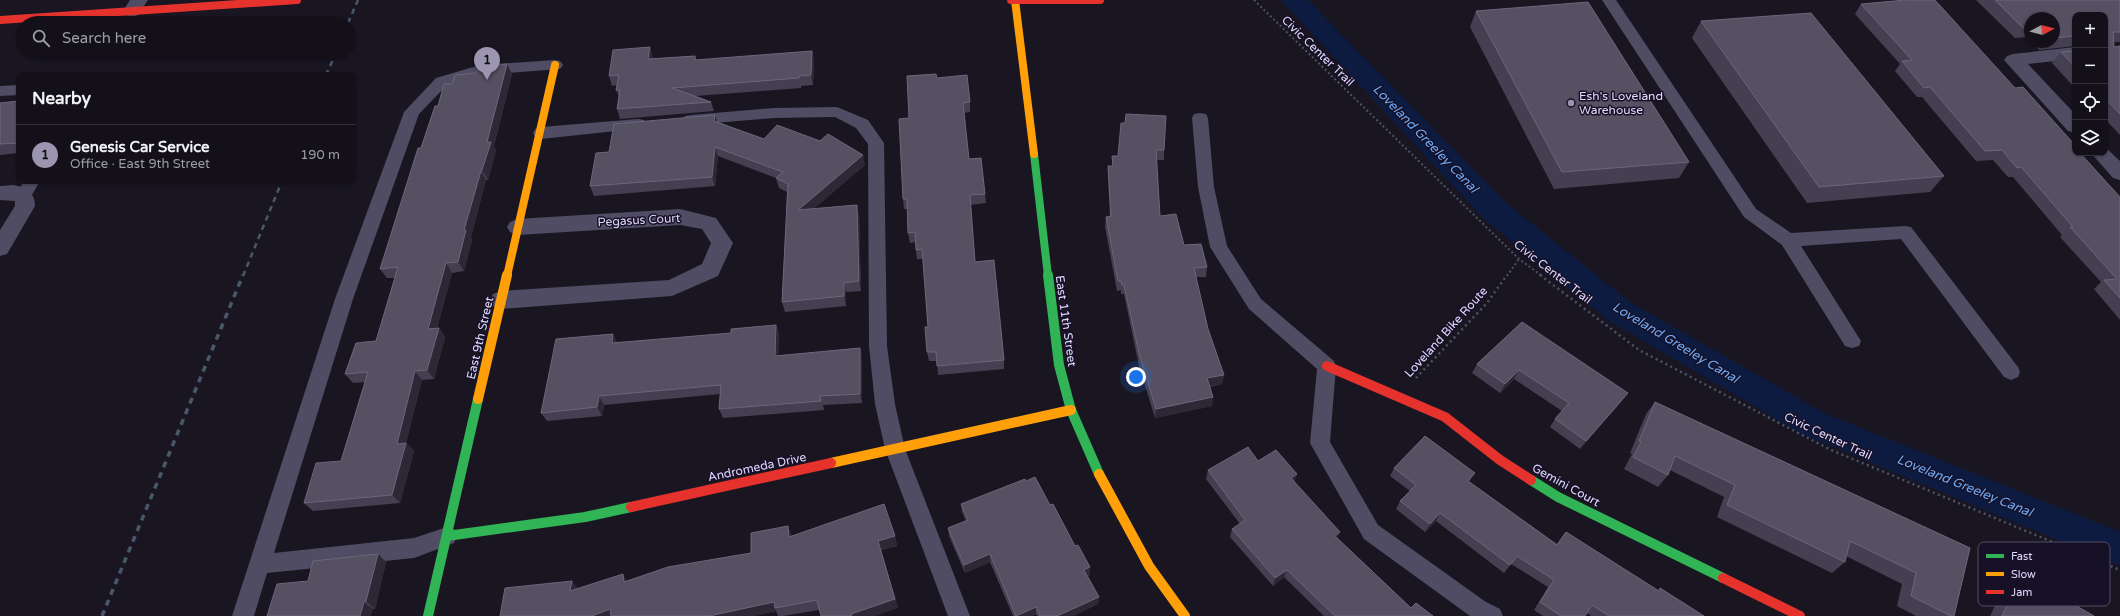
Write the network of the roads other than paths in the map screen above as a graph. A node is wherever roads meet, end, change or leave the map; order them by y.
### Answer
1 (297, 0) edge
2 (1011, 0) edge
3 (1015, 0) edge
4 (1100, 0) edge
5 (1609, 0) edge
6 (136, 6) edge
7 (39, 16) edge
8 (16, 18) edge
9 (0, 20) edge
10 (2072, 53) edge
11 (555, 65) joint
12 (16, 90) edge
13 (0, 91) edge
14 (1200, 118) dead end
15 (2072, 123) edge
16 (541, 133) junction
17 (2104, 156) edge
18 (2120, 173) edge
19 (28, 188) edge
20 (0, 193) edge
21 (517, 227) junction
22 (1788, 240) junction
23 (0, 248) edge
24 (501, 300) junction
25 (1852, 341) dead end
26 (1328, 366) junction
27 (2011, 372) dead end
28 (1071, 410) junction
29 (895, 449) junction
30 (447, 536) junction
31 (260, 564) junction
32 (244, 616) edge
33 (428, 616) edge
34 (959, 616) edge
35 (1185, 616) edge
36 (1492, 616) edge
37 (1800, 616) edge

1 - 6 street
2 - 3 street
3 - 4 street
3 - 28 street, East 11th Street
5 - 22 lane
6 - 7 street
8 - 9 street
10 - 15 street
11 - 16 street, East 9th Street
11 - 31 lane
12 - 13 lane
14 - 26 lane
16 - 21 street, East 9th Street
16 - 29 lane
17 - 18 street
19 - 20 street
19 - 23 street
21 - 24 street, East 9th Street
21 - 24 street, Pegasus Court
22 - 25 lane
22 - 27 lane
24 - 30 street, East 9th Street
26 - 36 lane
26 - 37 street, Gemini Court
28 - 29 street, Andromeda Drive
28 - 35 street, East 11th Street
29 - 30 street, Andromeda Drive
29 - 34 lane
30 - 31 lane
30 - 33 street, East 9th Street
31 - 32 lane

